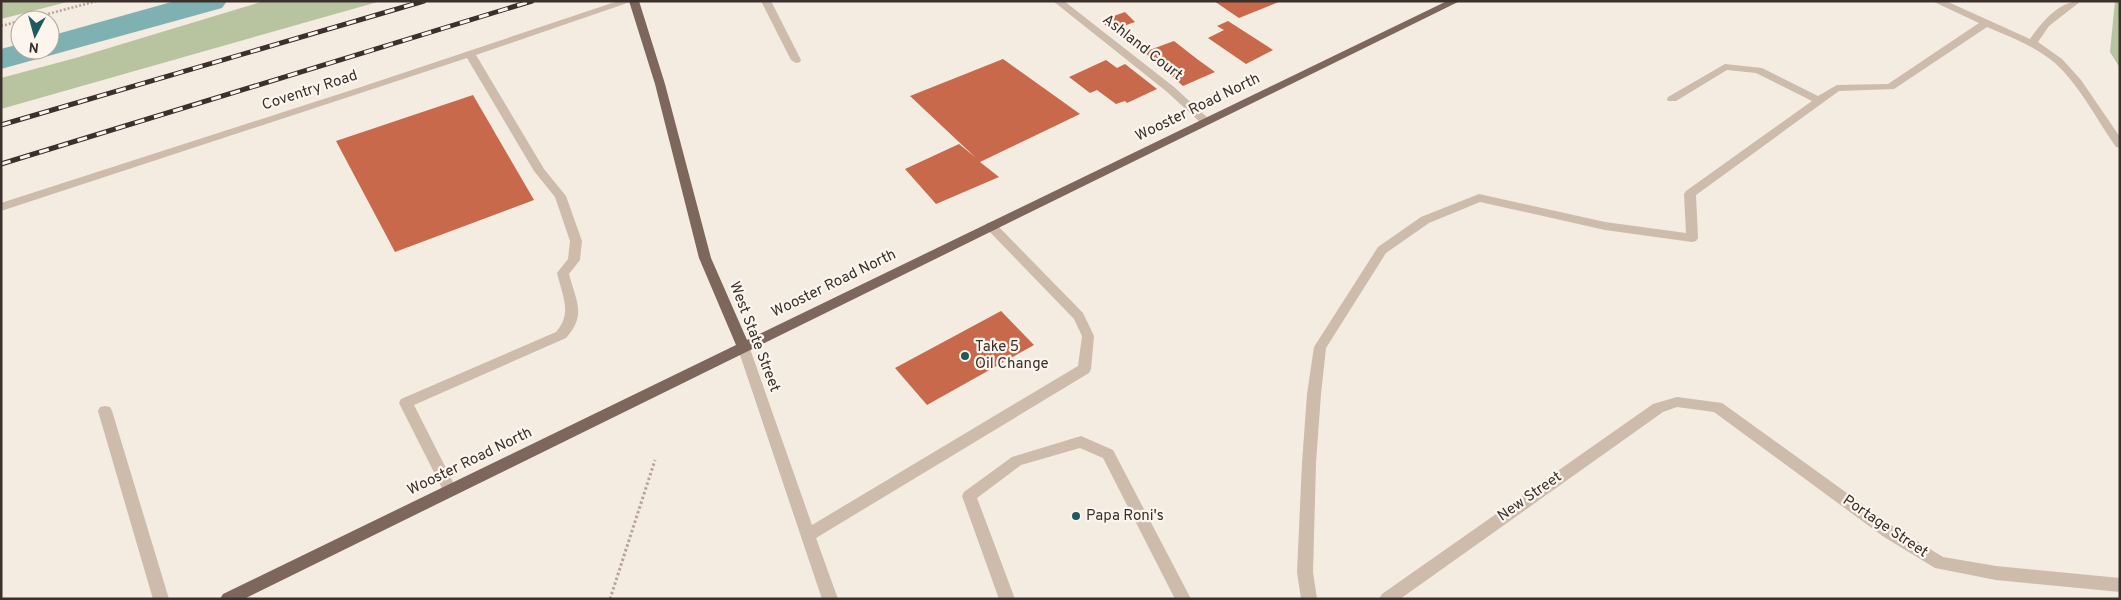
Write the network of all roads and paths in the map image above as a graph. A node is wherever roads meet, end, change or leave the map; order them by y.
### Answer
1 (97, 1) edge
2 (628, 1) edge
3 (634, 1) edge
4 (766, 1) edge
5 (1058, 1) edge
6 (1454, 1) edge
7 (1937, 1) edge
8 (2076, 1) edge
9 (60, 11) edge
10 (1986, 23) junction
11 (2032, 43) junction
12 (470, 54) junction
13 (796, 60) dead end
14 (1672, 99) dead end
15 (1819, 101) junction
16 (1206, 122) junction
17 (2120, 145) edge
18 (1, 207) edge
19 (990, 226) junction
20 (743, 346) junction
21 (1677, 402) joint
22 (106, 411) dead end
23 (655, 460) dead end
24 (450, 490) junction
25 (808, 535) junction
26 (2120, 585) edge
27 (161, 599) edge
28 (228, 599) edge
29 (610, 599) edge
30 (830, 599) edge
31 (1008, 599) edge
32 (1183, 599) edge
33 (1308, 599) edge
34 (1387, 599) edge

1 - 9 path
2 - 12 street, Coventry Road
3 - 20 main road, West State Street
4 - 13 street
5 - 16 street, Ashland Court
6 - 16 main road, Wooster Road North
7 - 10 street
8 - 11 street
10 - 11 street
10 - 15 street
11 - 17 street
12 - 18 street, Coventry Road
12 - 24 street
14 - 15 street
15 - 33 street
16 - 19 main road, Wooster Road North
19 - 20 main road, Wooster Road North
19 - 25 street
20 - 24 main road, Wooster Road North
20 - 25 street, West State Street
21 - 26 street, Portage Street
21 - 34 street, New Street
22 - 27 street
23 - 29 path
24 - 28 main road, Wooster Road North
25 - 30 street, West State Street
31 - 32 street

